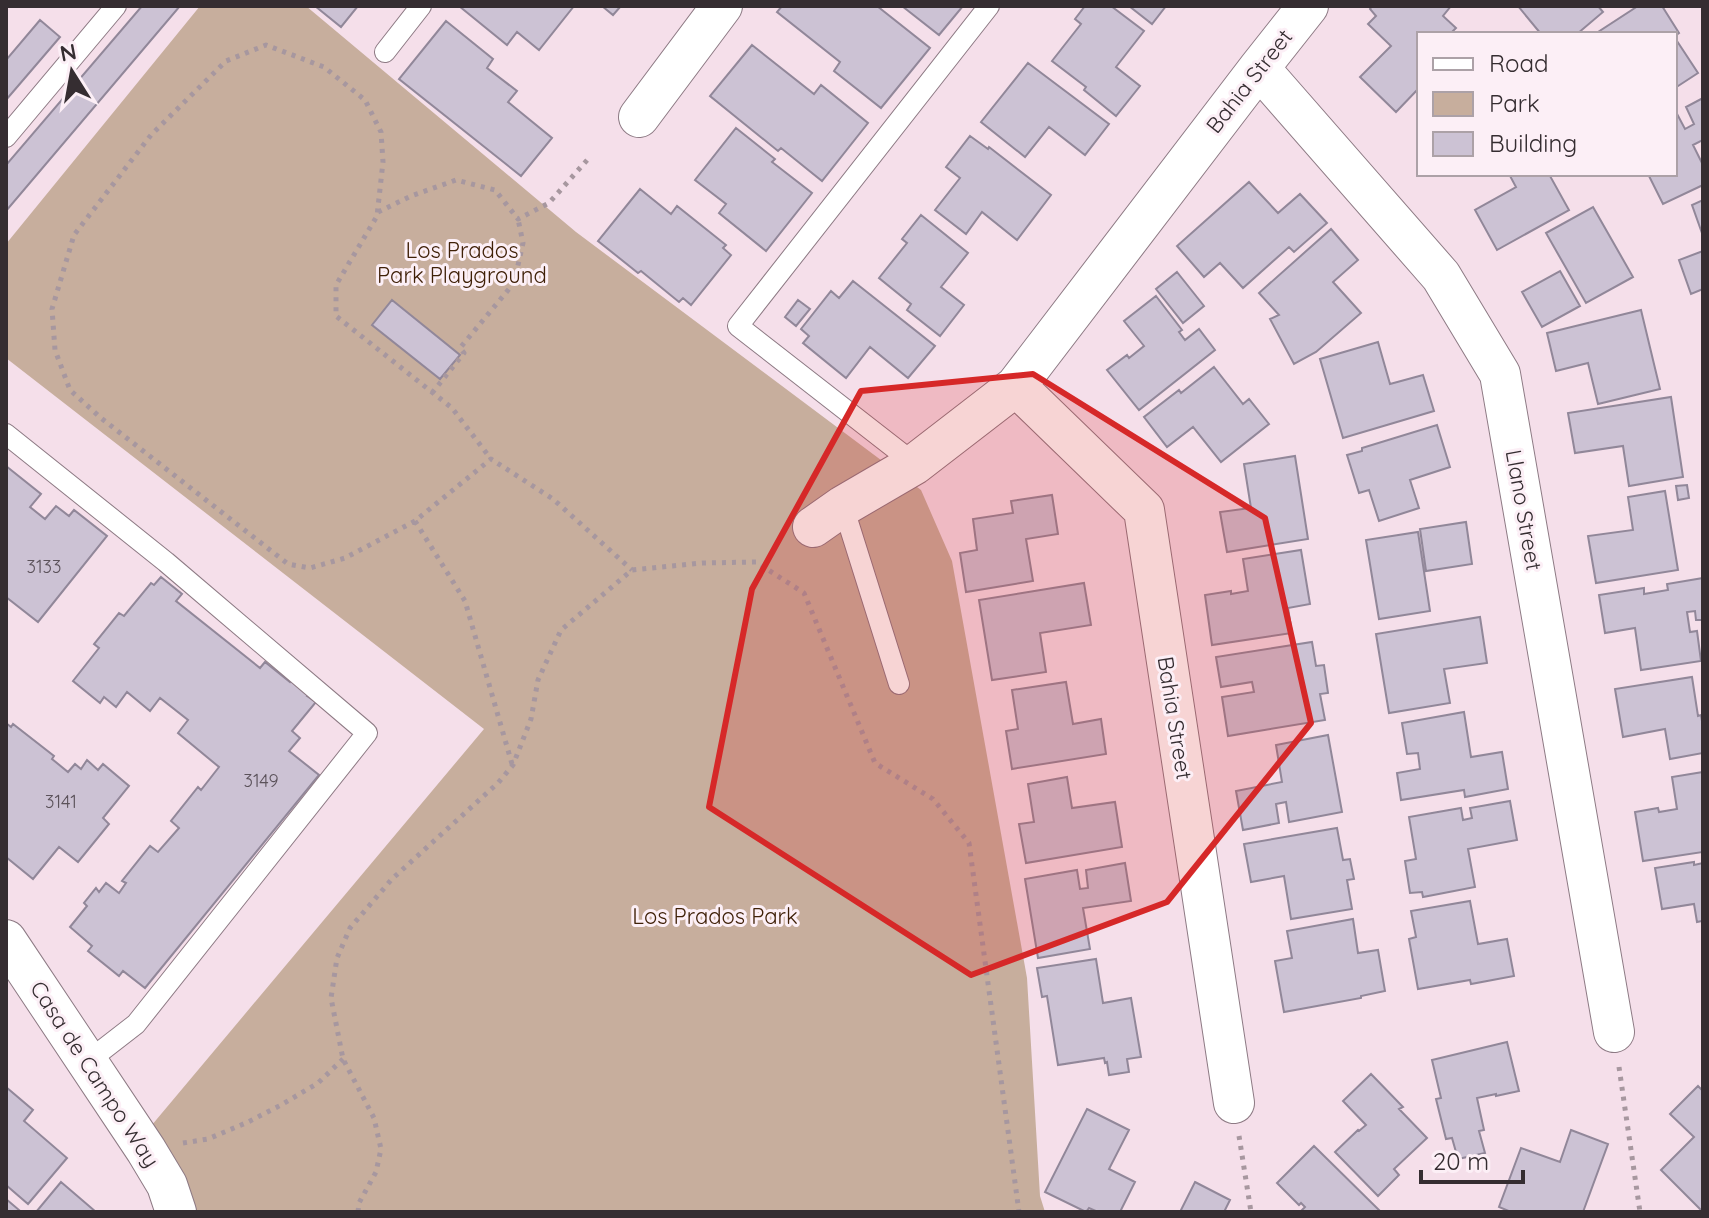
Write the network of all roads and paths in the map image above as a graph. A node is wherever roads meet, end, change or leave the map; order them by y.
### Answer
1 (116, 6) edge
2 (421, 6) edge
3 (722, 6) edge
4 (989, 6) edge
5 (1308, 6) edge
6 (385, 52) dead end
7 (1259, 68) junction
8 (639, 117) dead end
9 (6, 137) edge
10 (588, 159) dead end
11 (377, 212) junction
12 (518, 219) junction
13 (1016, 386) junction
14 (432, 393) junction
15 (6, 434) edge
16 (491, 459) junction
17 (915, 464) junction
18 (828, 517) joint
19 (415, 521) junction
20 (632, 570) junction
21 (899, 684) dead end
22 (513, 765) junction
23 (7, 943) edge
24 (1614, 1032) joint
25 (343, 1059) junction
26 (87, 1062) junction
27 (1234, 1103) joint
28 (146, 1150) junction
29 (176, 1212) edge
30 (358, 1212) edge
31 (1019, 1212) edge
32 (1251, 1212) edge
33 (1640, 1212) edge

1 - 9 lane
2 - 6 lane
3 - 8 street
4 - 17 lane
5 - 7 street, Bahia Street
7 - 13 street, Bahia Street
7 - 24 street, Llano Street
10 - 12 path
11 - 12 path
11 - 14 path
11 - 19 path
12 - 14 path
13 - 17 street, Bahia Street
13 - 27 street, Bahia Street
14 - 16 path
15 - 26 lane
16 - 19 path
16 - 20 path
17 - 18 street, Bahia Street
18 - 21 lane
19 - 22 path
20 - 22 path
20 - 31 path
22 - 25 path
23 - 26 street, Casa de Campo Way
24 - 33 path
25 - 28 path
25 - 30 path
26 - 28 street, Casa de Campo Way
27 - 32 path
28 - 29 street, Casa de Campo Way

